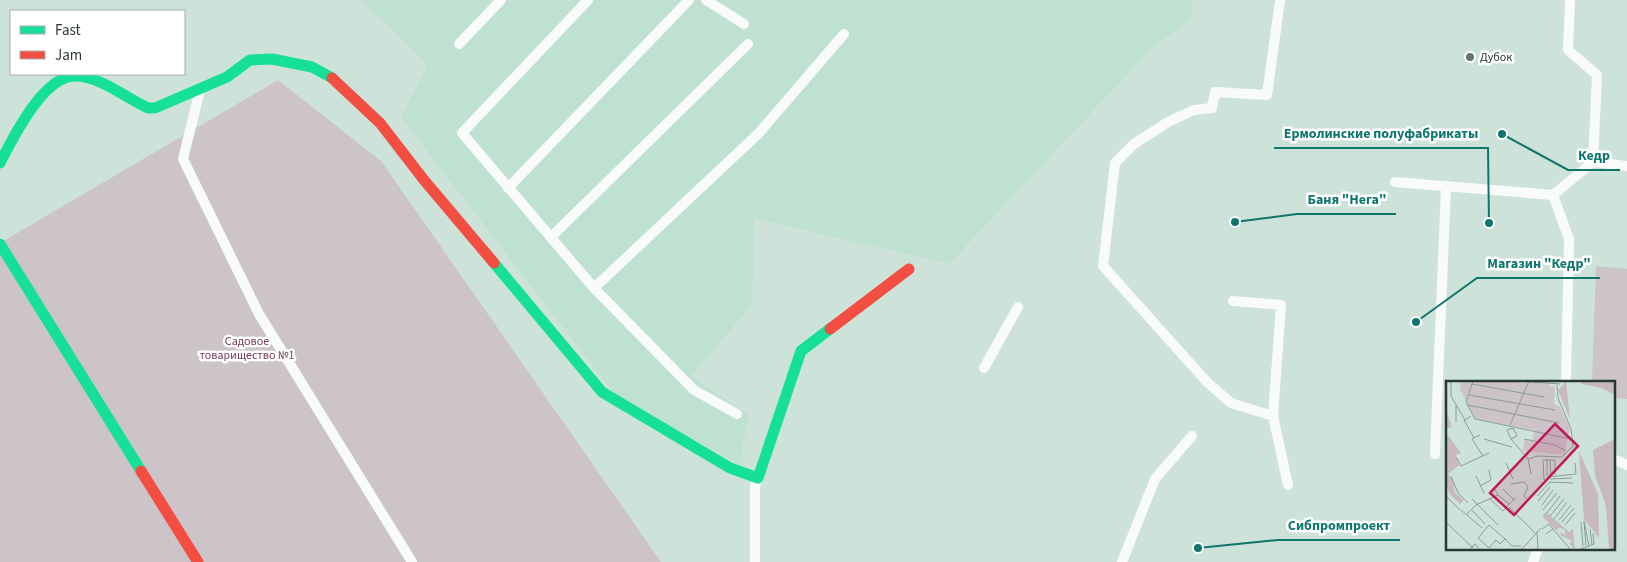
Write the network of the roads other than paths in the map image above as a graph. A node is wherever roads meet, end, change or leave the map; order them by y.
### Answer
1 (501, 0) edge
2 (588, 0) edge
3 (689, 0) edge
4 (706, 0) edge
5 (1570, 0) edge
6 (1280, 1) edge
7 (744, 24) dead end
8 (844, 34) dead end
9 (459, 44) dead end
10 (748, 44) dead end
11 (201, 87) junction
12 (1593, 162) junction
13 (0, 163) edge
14 (1627, 166) edge
15 (1395, 182) dead end
16 (1446, 186) junction
17 (508, 188) junction
18 (1552, 195) junction
19 (550, 237) junction
20 (0, 244) edge
21 (909, 269) dead end
22 (594, 288) junction
23 (1233, 301) dead end
24 (1018, 307) dead end
25 (984, 368) dead end
26 (1566, 381) edge
27 (738, 414) dead end
28 (1273, 416) junction
29 (1192, 436) dead end
30 (1435, 454) dead end
31 (1614, 459) edge
32 (1627, 465) edge
33 (758, 478) junction
34 (1288, 485) dead end
35 (1537, 550) edge
36 (198, 562) edge
37 (412, 562) edge
38 (755, 562) edge
39 (1122, 562) edge
40 (1532, 562) edge

1 - 9 lane
2 - 17 lane
3 - 17 lane
4 - 7 lane
5 - 12 lane
6 - 28 lane
8 - 22 lane
10 - 19 lane
11 - 13 street
11 - 33 street
11 - 37 lane
12 - 14 lane
12 - 18 lane
15 - 16 lane
16 - 18 lane
16 - 30 lane
17 - 19 lane
18 - 26 lane
19 - 22 lane
20 - 36 street
21 - 33 street
22 - 27 lane
23 - 28 lane
24 - 25 lane
28 - 34 lane
29 - 39 lane
31 - 32 lane
33 - 38 lane
35 - 40 lane

